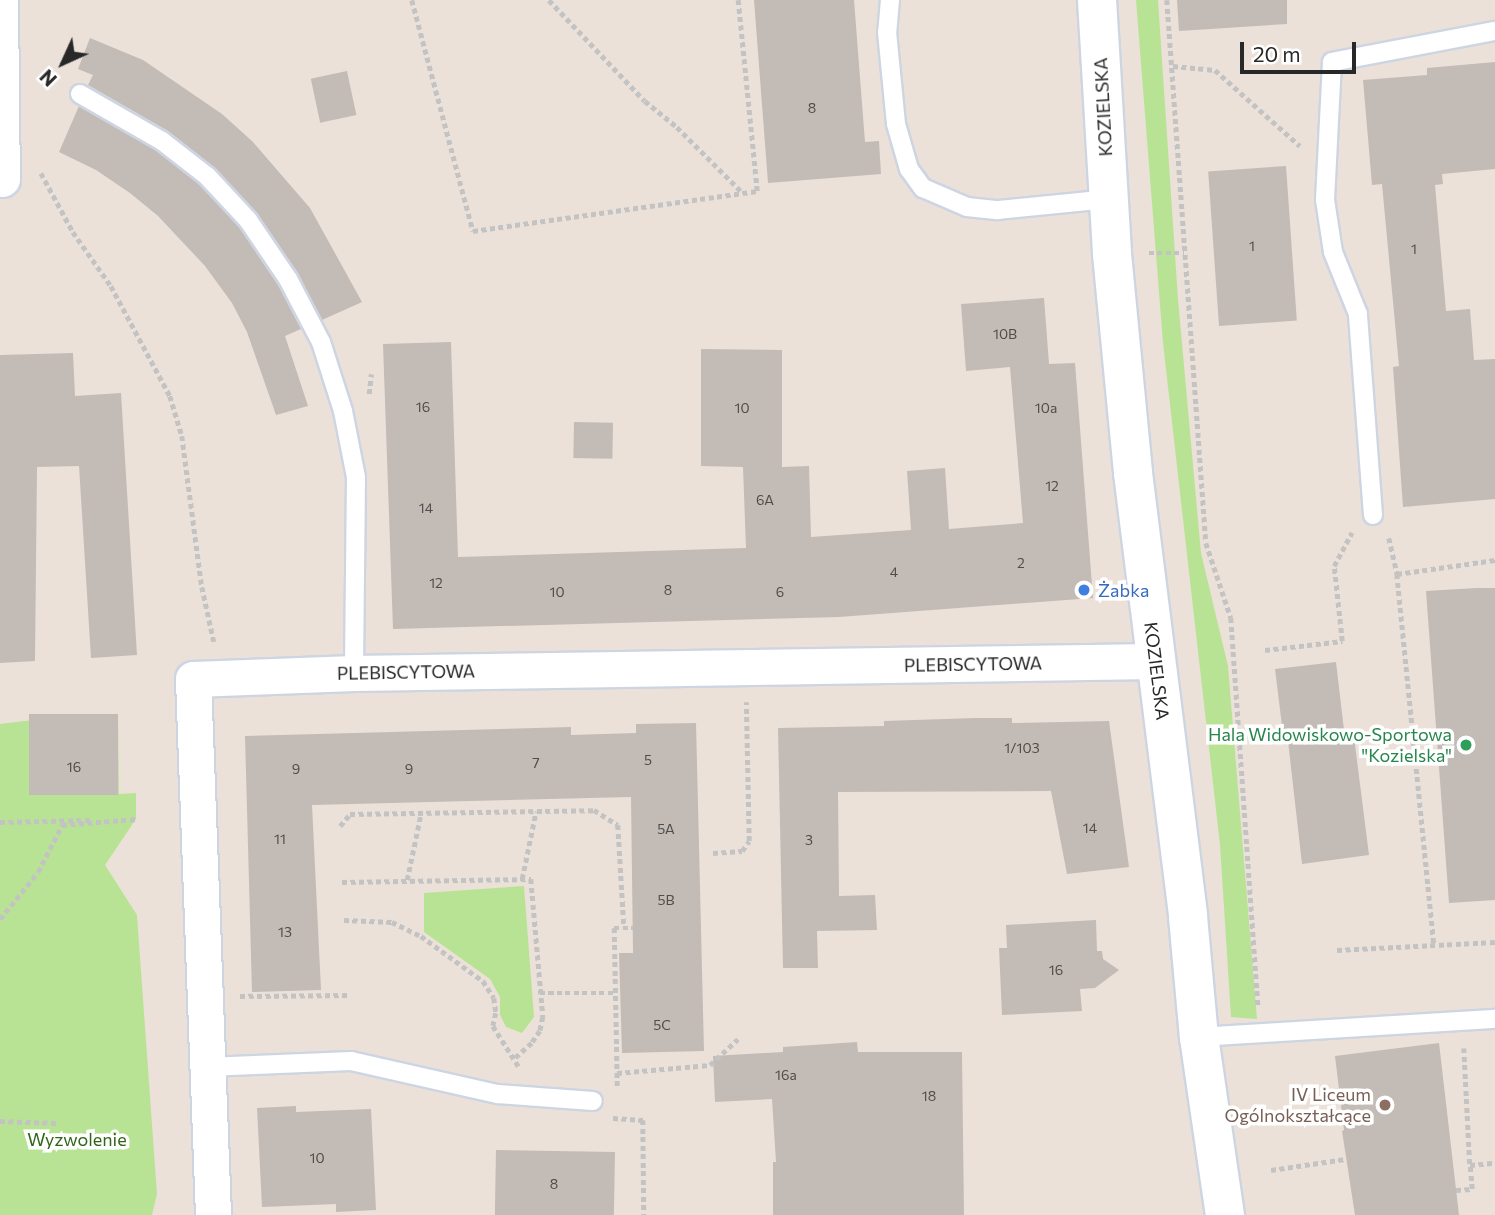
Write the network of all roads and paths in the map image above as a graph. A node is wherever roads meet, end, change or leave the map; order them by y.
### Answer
1 (0, 0) edge
2 (412, 0) edge
3 (549, 0) edge
4 (738, 0) edge
5 (890, 0) edge
6 (1097, 0) edge
7 (1167, 0) edge
8 (1495, 31) edge
9 (0, 47) edge
10 (1173, 66) junction
11 (80, 94) dead end
12 (38, 167) dead end
13 (1326, 169) junction
14 (1, 179) edge
15 (743, 193) junction
16 (1108, 200) junction
17 (1144, 253) dead end
18 (1184, 253) junction
19 (1373, 515) joint
20 (1392, 552) dead end
21 (1495, 560) edge
22 (1397, 573) junction
23 (1265, 649) dead end
24 (1155, 661) junction
25 (354, 673) junction
26 (260, 677) junction
27 (745, 694) dead end
28 (536, 811) junction
29 (421, 813) junction
30 (0, 822) edge
31 (340, 827) dead end
32 (713, 853) dead end
33 (522, 879) junction
34 (407, 880) junction
35 (342, 882) dead end
36 (0, 919) edge
37 (344, 920) dead end
38 (624, 928) junction
39 (633, 928) dead end
40 (1495, 942) edge
41 (1434, 945) junction
42 (1337, 950) dead end
43 (540, 993) junction
44 (615, 993) junction
45 (348, 995) dead end
46 (238, 996) dead end
47 (1462, 1019) junction
48 (1495, 1019) edge
49 (1260, 1032) junction
50 (1199, 1037) junction
51 (738, 1039) dead end
52 (514, 1059) junction
53 (207, 1067) junction
54 (617, 1073) junction
55 (518, 1096) junction
56 (618, 1096) dead end
57 (593, 1101) dead end
58 (618, 1107) dead end
59 (618, 1118) dead end
60 (0, 1121) edge
61 (56, 1123) dead end
62 (1345, 1159) dead end
63 (1495, 1163) edge
64 (1470, 1165) junction
65 (1271, 1170) dead end
66 (1456, 1190) dead end
67 (213, 1215) edge
68 (1225, 1215) edge

1 - 9 street
2 - 15 path
3 - 15 path
4 - 15 path
5 - 16 lane
6 - 16 street, KOZIELSKA
7 - 10 path
8 - 13 lane
9 - 14 street
10 - 13 path
10 - 18 path
11 - 25 lane
12 - 26 path
13 - 19 lane
16 - 24 street, KOZIELSKA
17 - 18 path
18 - 49 path
19 - 23 path
20 - 22 path
21 - 22 path
22 - 41 path
24 - 25 street, PLEBISCYTOWA
24 - 50 street, KOZIELSKA
25 - 26 street, PLEBISCYTOWA
26 - 53 street, PLEBISCYTOWA
27 - 32 path
28 - 29 path
28 - 33 path
28 - 38 path
29 - 31 path
29 - 34 path
30 - 36 path
33 - 34 path
33 - 43 path
34 - 35 path
37 - 52 path
38 - 39 path
38 - 44 path
40 - 41 path
41 - 42 path
43 - 44 path
43 - 52 path
44 - 54 path
45 - 46 path
47 - 48 lane
47 - 49 lane
47 - 64 path
49 - 50 lane
50 - 68 street, KOZIELSKA
51 - 54 path
52 - 55 path
53 - 55 lane
53 - 67 street, PLEBISCYTOWA
54 - 56 path
55 - 57 lane
58 - 59 path
60 - 61 path
62 - 65 path
63 - 64 path
64 - 66 path

